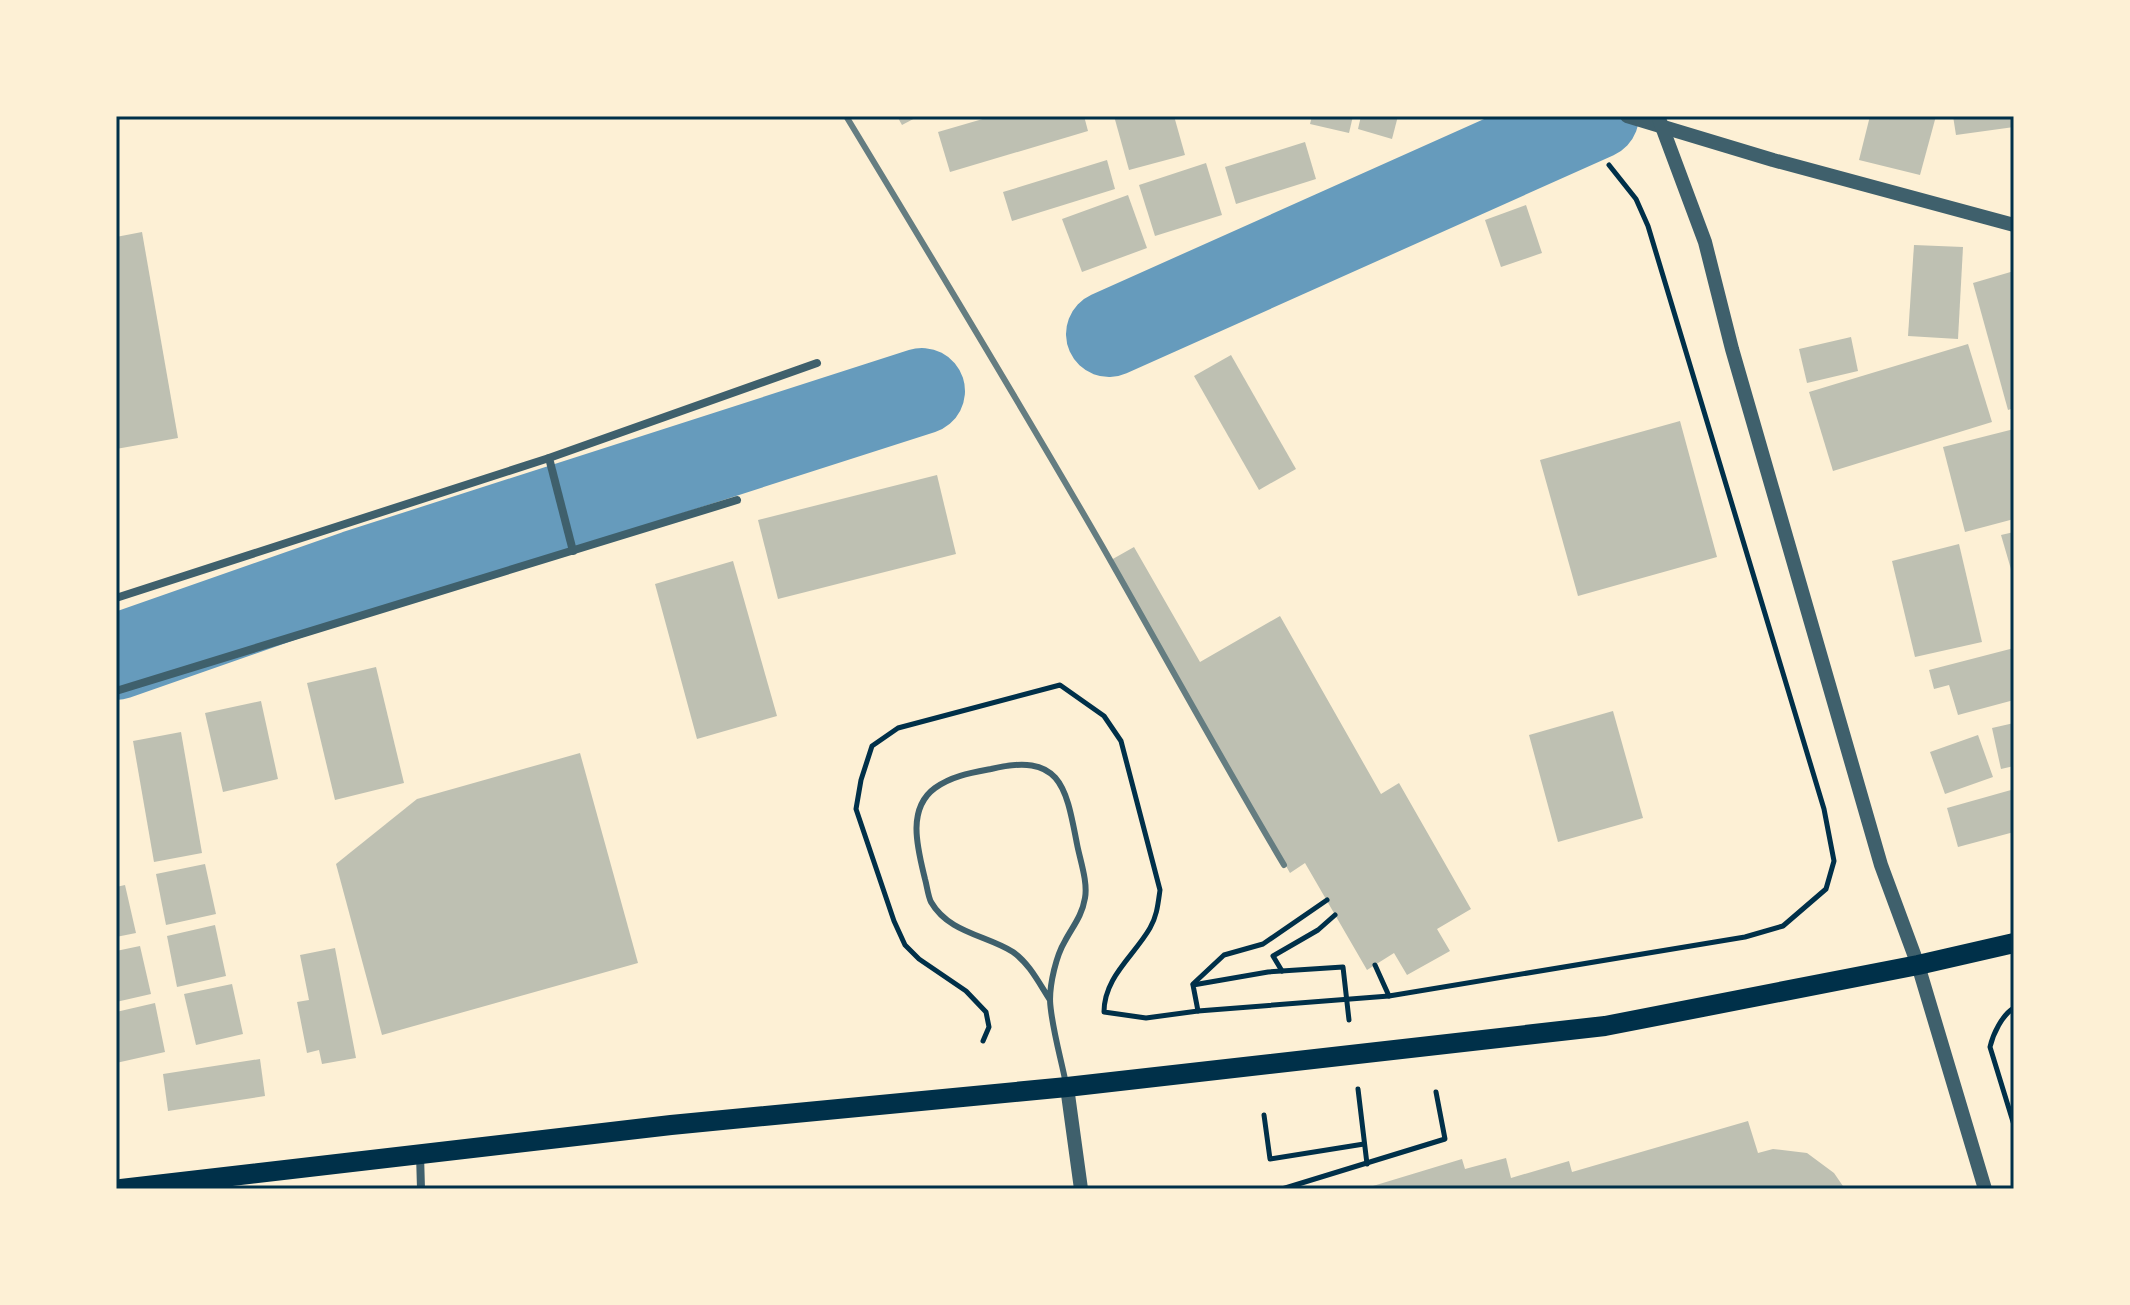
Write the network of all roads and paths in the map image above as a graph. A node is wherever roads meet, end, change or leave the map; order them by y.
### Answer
1 (1627, 116) edge
2 (1660, 121) edge
3 (1609, 165) dead end
4 (2014, 225) edge
5 (817, 363) dead end
6 (549, 458) junction
7 (737, 500) dead end
8 (573, 551) junction
9 (116, 598) edge
10 (116, 691) edge
11 (1327, 900) dead end
12 (1335, 915) dead end
13 (2014, 943) edge
14 (1375, 965) dead end
15 (1918, 965) junction
16 (1343, 967) dead end
17 (1282, 971) junction
18 (1193, 985) junction
19 (1389, 996) junction
20 (1050, 1000) junction
21 (2014, 1008) edge
22 (1198, 1011) junction
23 (983, 1041) dead end
24 (1067, 1087) junction
25 (1436, 1092) dead end
26 (1264, 1115) dead end
27 (2014, 1125) edge
28 (1364, 1144) dead end
29 (420, 1154) junction
30 (121, 1189) edge
31 (421, 1189) edge
32 (1081, 1189) edge
33 (1282, 1189) edge
34 (1985, 1189) edge

1 - 2 street
2 - 4 street
2 - 15 street
3 - 19 path
5 - 6 street
6 - 8 street
6 - 9 street
7 - 8 street
8 - 10 street
11 - 18 path
12 - 17 path
13 - 15 main road
14 - 19 path
15 - 24 main road
15 - 34 street
16 - 17 path
17 - 18 path
18 - 22 path
19 - 22 path
20 - 20 lane
20 - 24 lane
21 - 27 path
22 - 23 path
24 - 29 main road
24 - 32 street
25 - 33 path
26 - 28 path
29 - 30 main road
29 - 31 street

